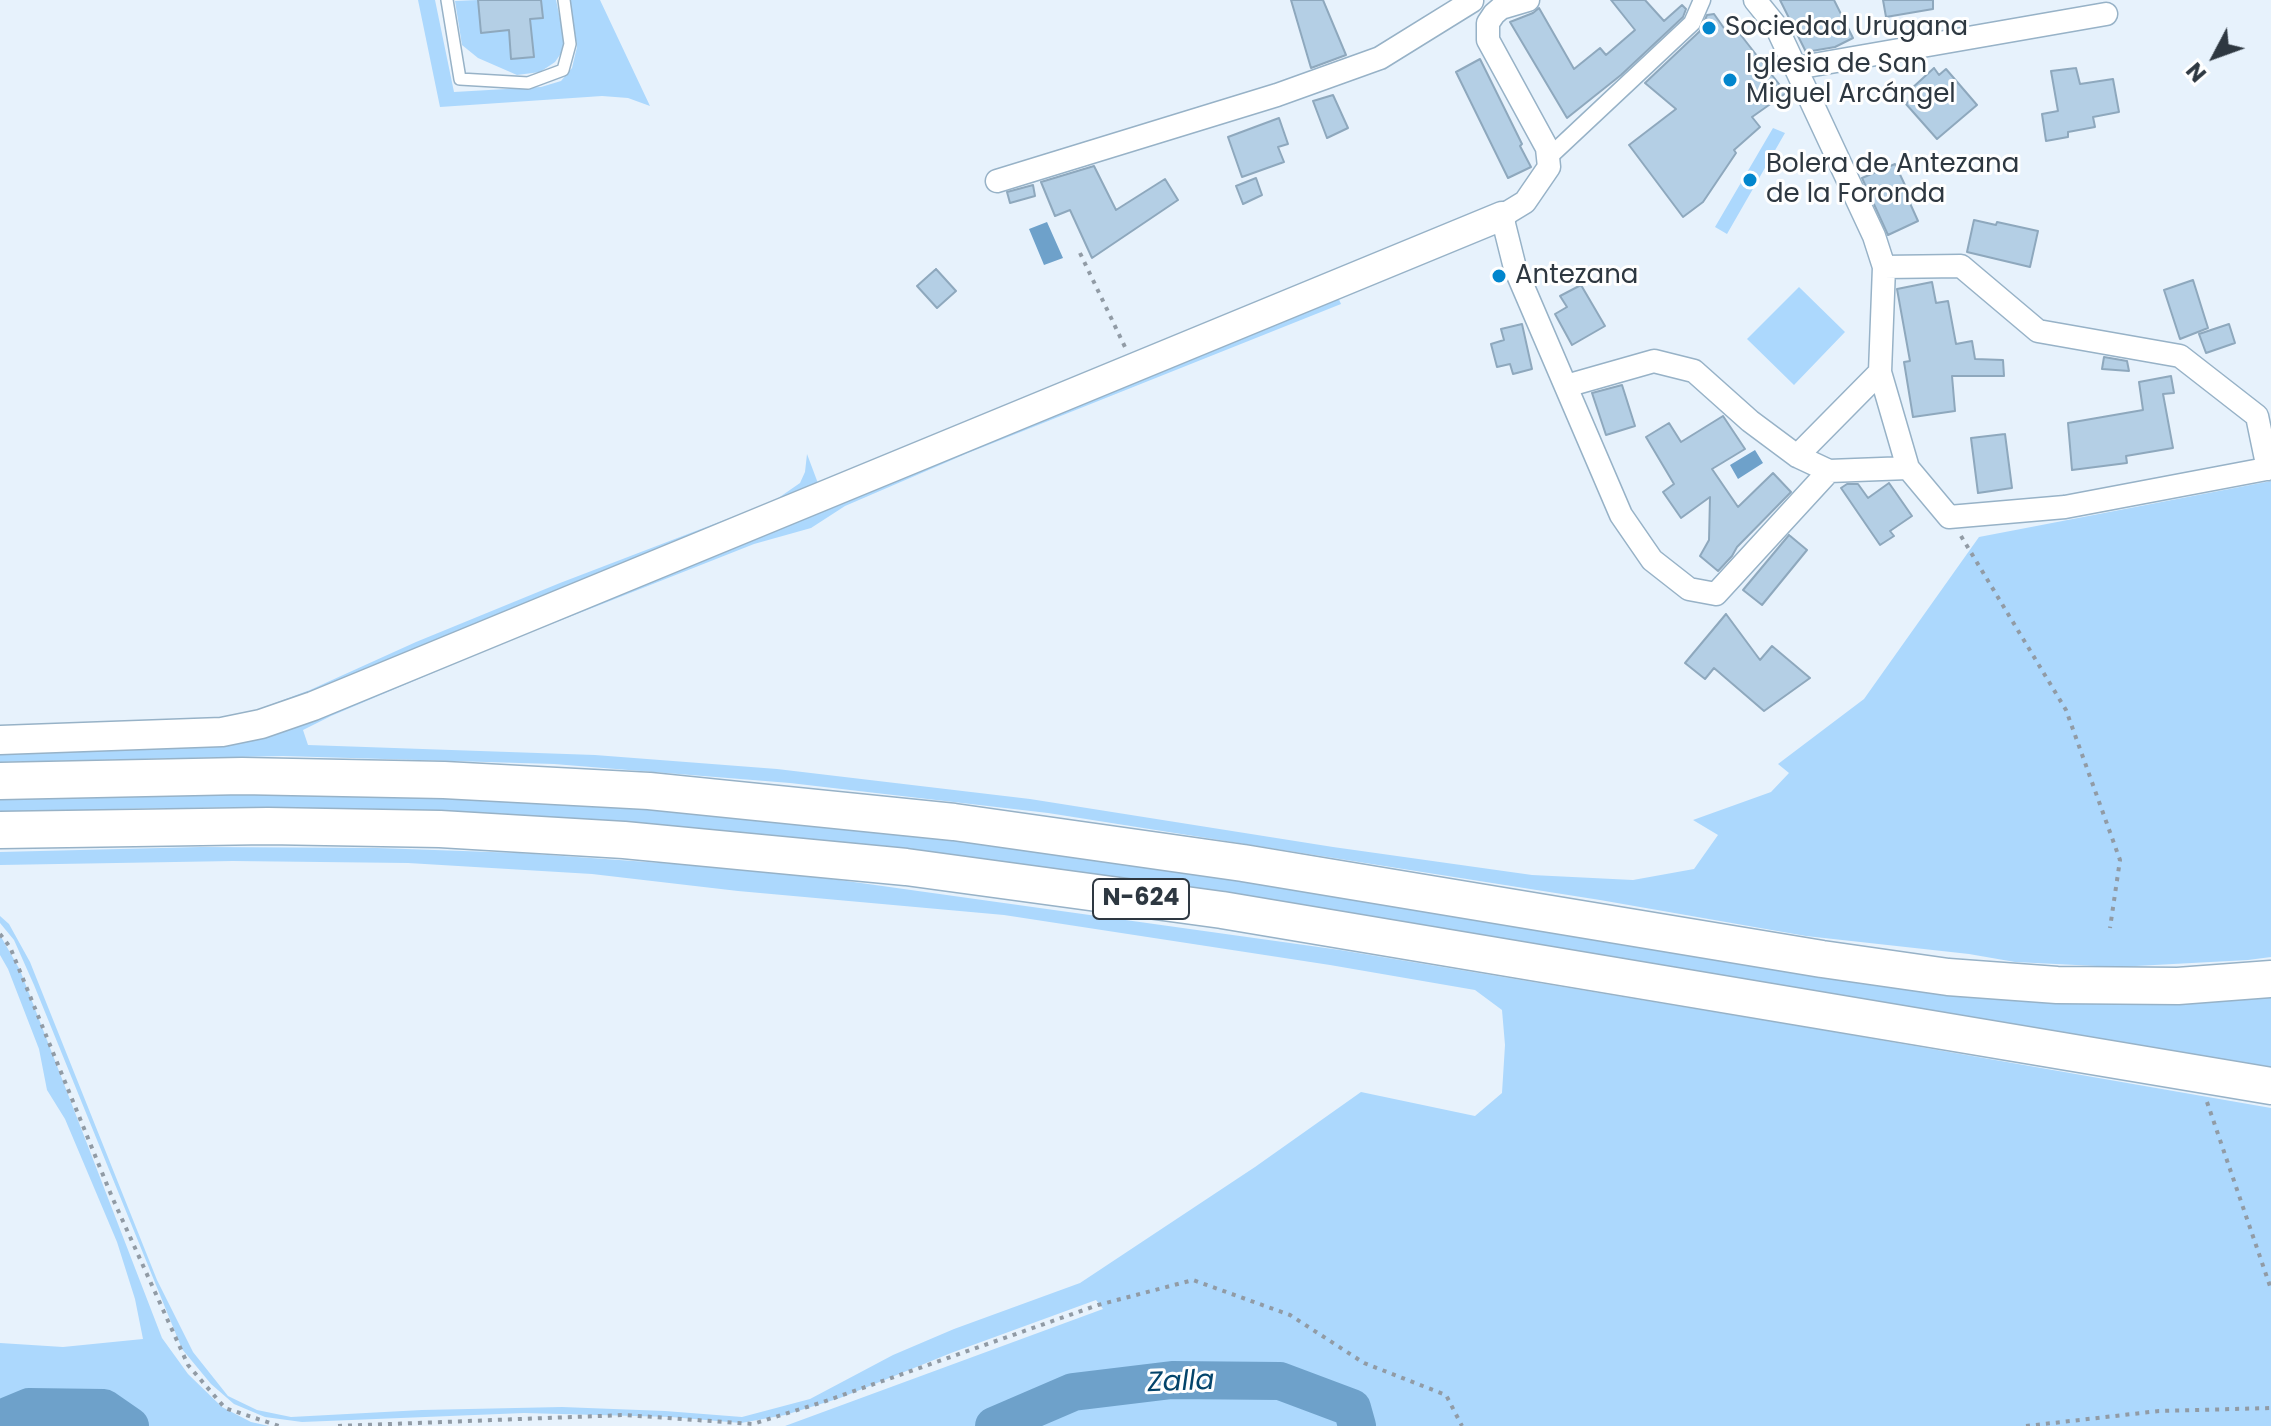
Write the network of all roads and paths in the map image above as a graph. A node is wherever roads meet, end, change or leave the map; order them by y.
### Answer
1 (447, 0) edge
2 (564, 0) edge
3 (1528, 0) edge
4 (1702, 0) edge
5 (1755, 0) edge
6 (1472, 1) edge
7 (2106, 14) dead end
8 (1488, 23) junction
9 (1796, 68) junction
10 (1549, 157) junction
11 (997, 181) dead end
12 (1502, 216) junction
13 (1080, 253) dead end
14 (1884, 267) junction
15 (1134, 368) junction
16 (1880, 372) junction
17 (1566, 386) junction
18 (1797, 456) junction
19 (1908, 468) junction
20 (2269, 469) edge
21 (1829, 471) junction
22 (1949, 517) junction
23 (0, 740) edge
24 (0, 781) edge
25 (0, 830) edge
26 (2110, 928) dead end
27 (0, 934) edge
28 (2271, 979) edge
29 (2198, 1073) junction
30 (2271, 1086) edge
31 (2271, 1289) edge
32 (2271, 1408) edge
33 (279, 1426) edge
34 (338, 1426) edge
35 (1462, 1426) edge
36 (2026, 1426) edge

1 - 2 lane
3 - 8 street
4 - 10 street
5 - 9 street
6 - 8 street
6 - 11 street
7 - 9 street
8 - 10 street
9 - 14 street
10 - 12 street
12 - 15 street
12 - 17 street
13 - 15 path
14 - 16 street
14 - 20 street
15 - 23 street
16 - 18 street
16 - 19 street
17 - 18 street
17 - 21 street
18 - 21 street
19 - 21 street
19 - 22 street
20 - 22 street
22 - 26 path
24 - 28 highway, N-624
25 - 29 highway, N-624
27 - 33 path
29 - 30 highway, N-624
29 - 31 path
32 - 36 path
34 - 35 path

